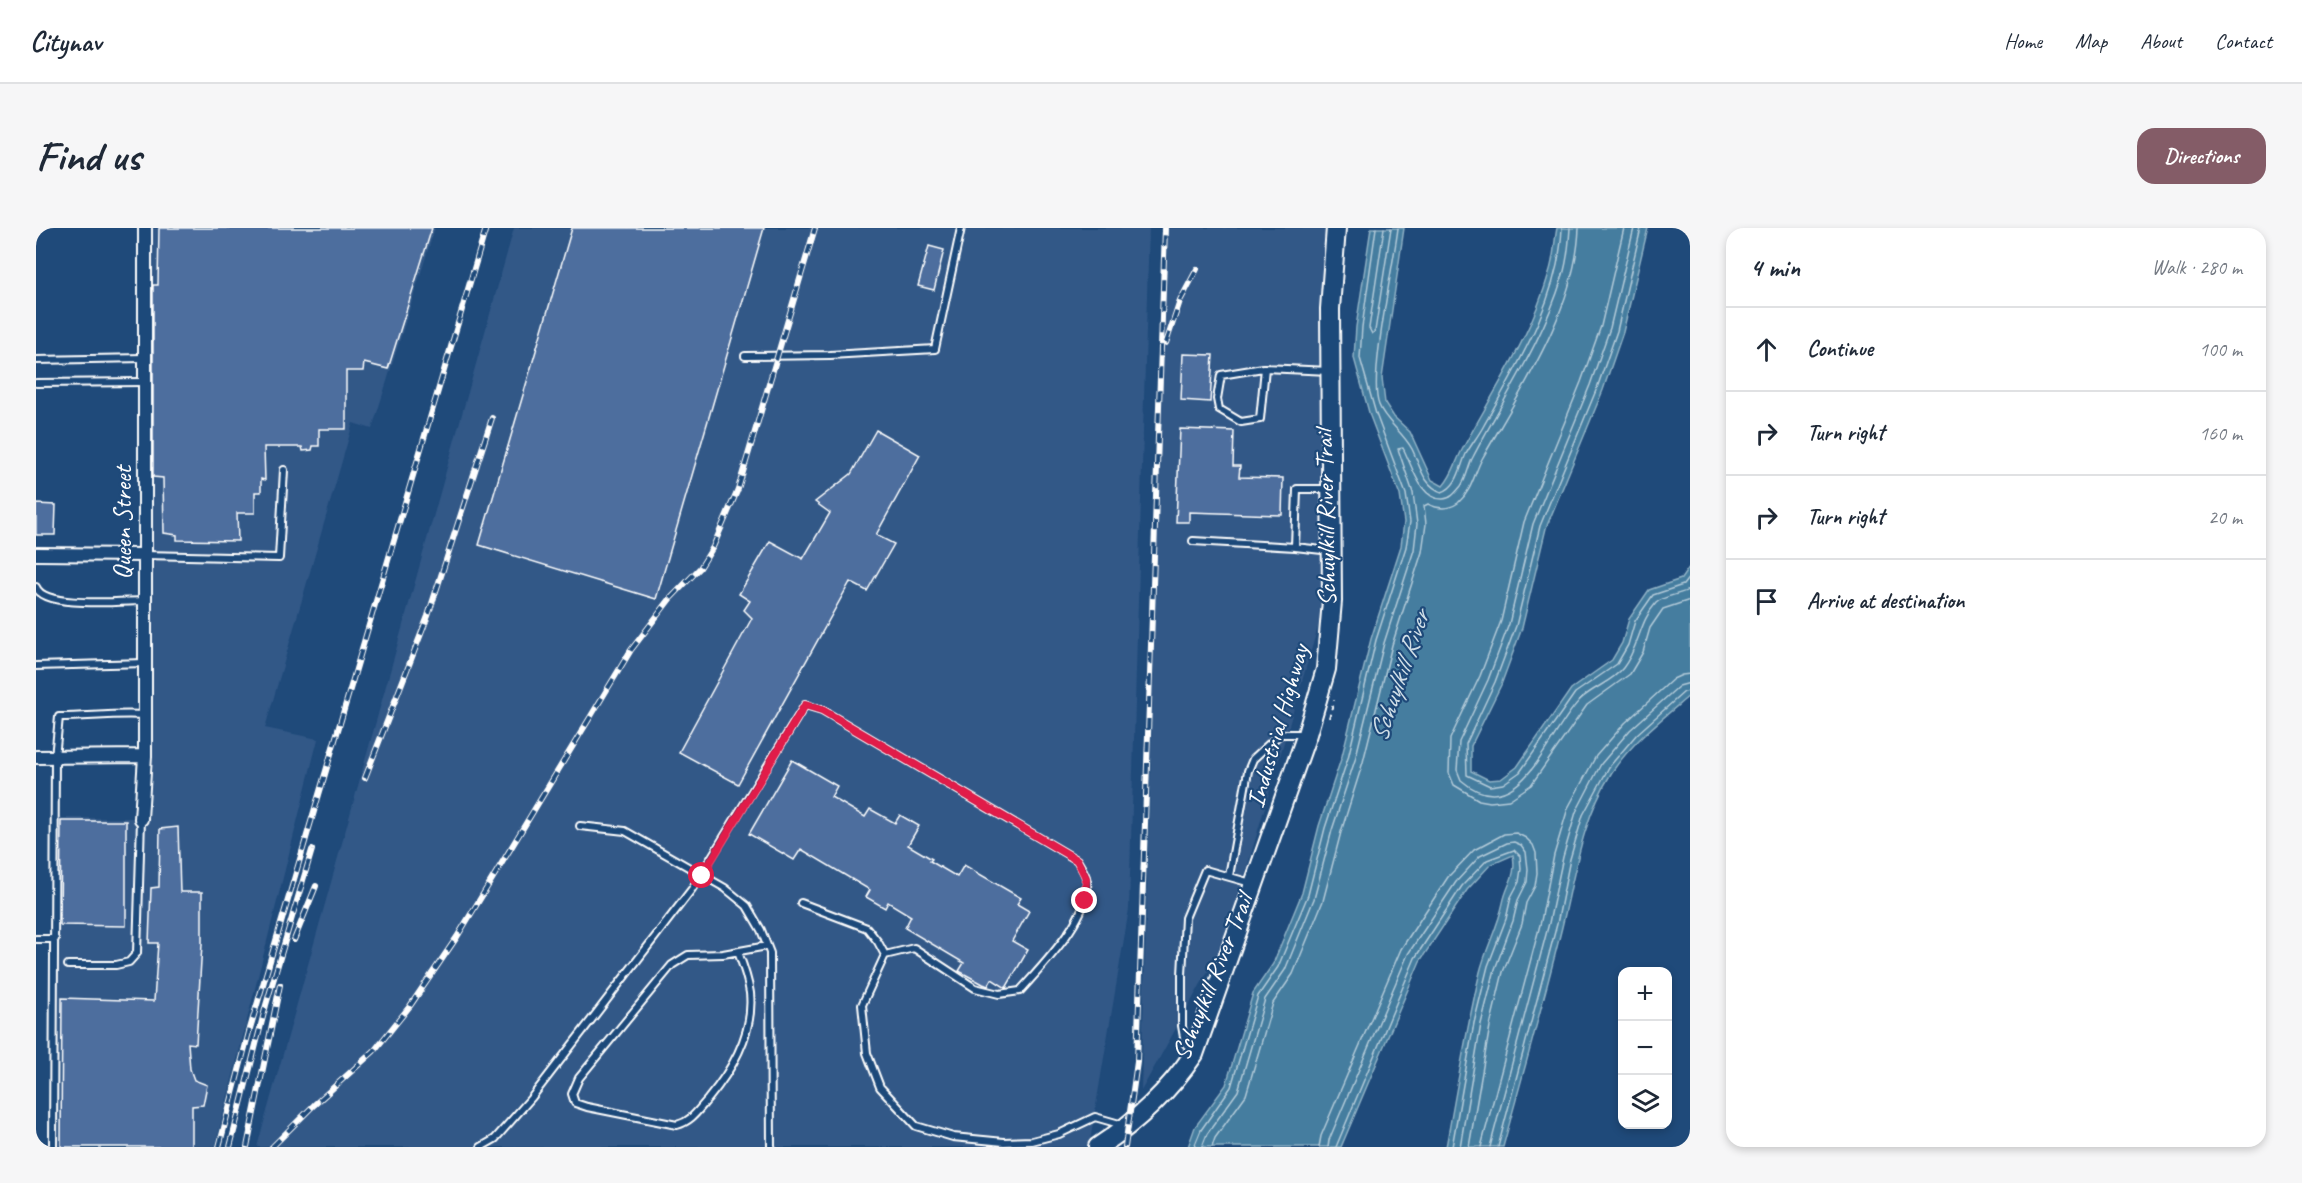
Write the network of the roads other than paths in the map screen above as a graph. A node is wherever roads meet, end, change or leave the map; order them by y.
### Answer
1 (145, 228) edge
2 (961, 228) edge
3 (1336, 228) edge
4 (745, 356) dead end
5 (144, 358) junction
6 (36, 360) edge
7 (1265, 368) junction
8 (1329, 371) junction
9 (144, 382) junction
10 (36, 383) edge
11 (284, 470) dead end
12 (1331, 489) junction
13 (1193, 541) dead end
14 (1295, 547) junction
15 (1332, 551) junction
16 (36, 554) edge
17 (144, 555) junction
18 (36, 587) edge
19 (144, 601) junction
20 (144, 663) junction
21 (36, 666) edge
22 (145, 715) junction
23 (1307, 734) junction
24 (145, 756) junction
25 (36, 757) edge
26 (55, 757) junction
27 (141, 819) joint
28 (580, 826) dead end
29 (702, 876) junction
30 (1229, 876) junction
31 (1254, 884) junction
32 (801, 903) dead end
33 (36, 939) edge
34 (55, 939) junction
35 (767, 946) junction
36 (738, 952) junction
37 (885, 955) junction
38 (68, 964) dead end
39 (1194, 1053) junction
40 (1126, 1126) junction
41 (53, 1147) edge
42 (481, 1147) edge
43 (771, 1147) edge
44 (1098, 1147) edge

1 - 5 street, Queen Street
2 - 4 lane
3 - 8 street, Industrial Highway
5 - 6 lane
5 - 9 street, Queen Street
7 - 7 lane
7 - 8 lane
8 - 12 street, Industrial Highway
9 - 10 lane
9 - 17 street, Queen Street
11 - 17 lane
12 - 14 lane
12 - 15 street, Industrial Highway
13 - 14 lane
14 - 15 lane
15 - 23 street, Industrial Highway
16 - 17 street
17 - 19 street, Queen Street
18 - 19 lane
19 - 20 street, Queen Street
20 - 21 lane
20 - 22 street, Queen Street
22 - 24 street, Queen Street
22 - 26 lane
23 - 30 lane
23 - 31 street, Industrial Highway
24 - 26 street
24 - 27 street, Queen Street
25 - 26 street
26 - 34 lane
27 - 38 lane
28 - 29 lane
29 - 35 lane
29 - 37 lane
29 - 42 lane
30 - 31 lane
30 - 39 lane
31 - 39 street, Industrial Highway
32 - 37 lane
33 - 34 lane
34 - 41 lane
35 - 36 lane
35 - 43 lane
36 - 36 lane
37 - 40 lane
39 - 40 street, Industrial Highway
40 - 44 street, Industrial Highway

